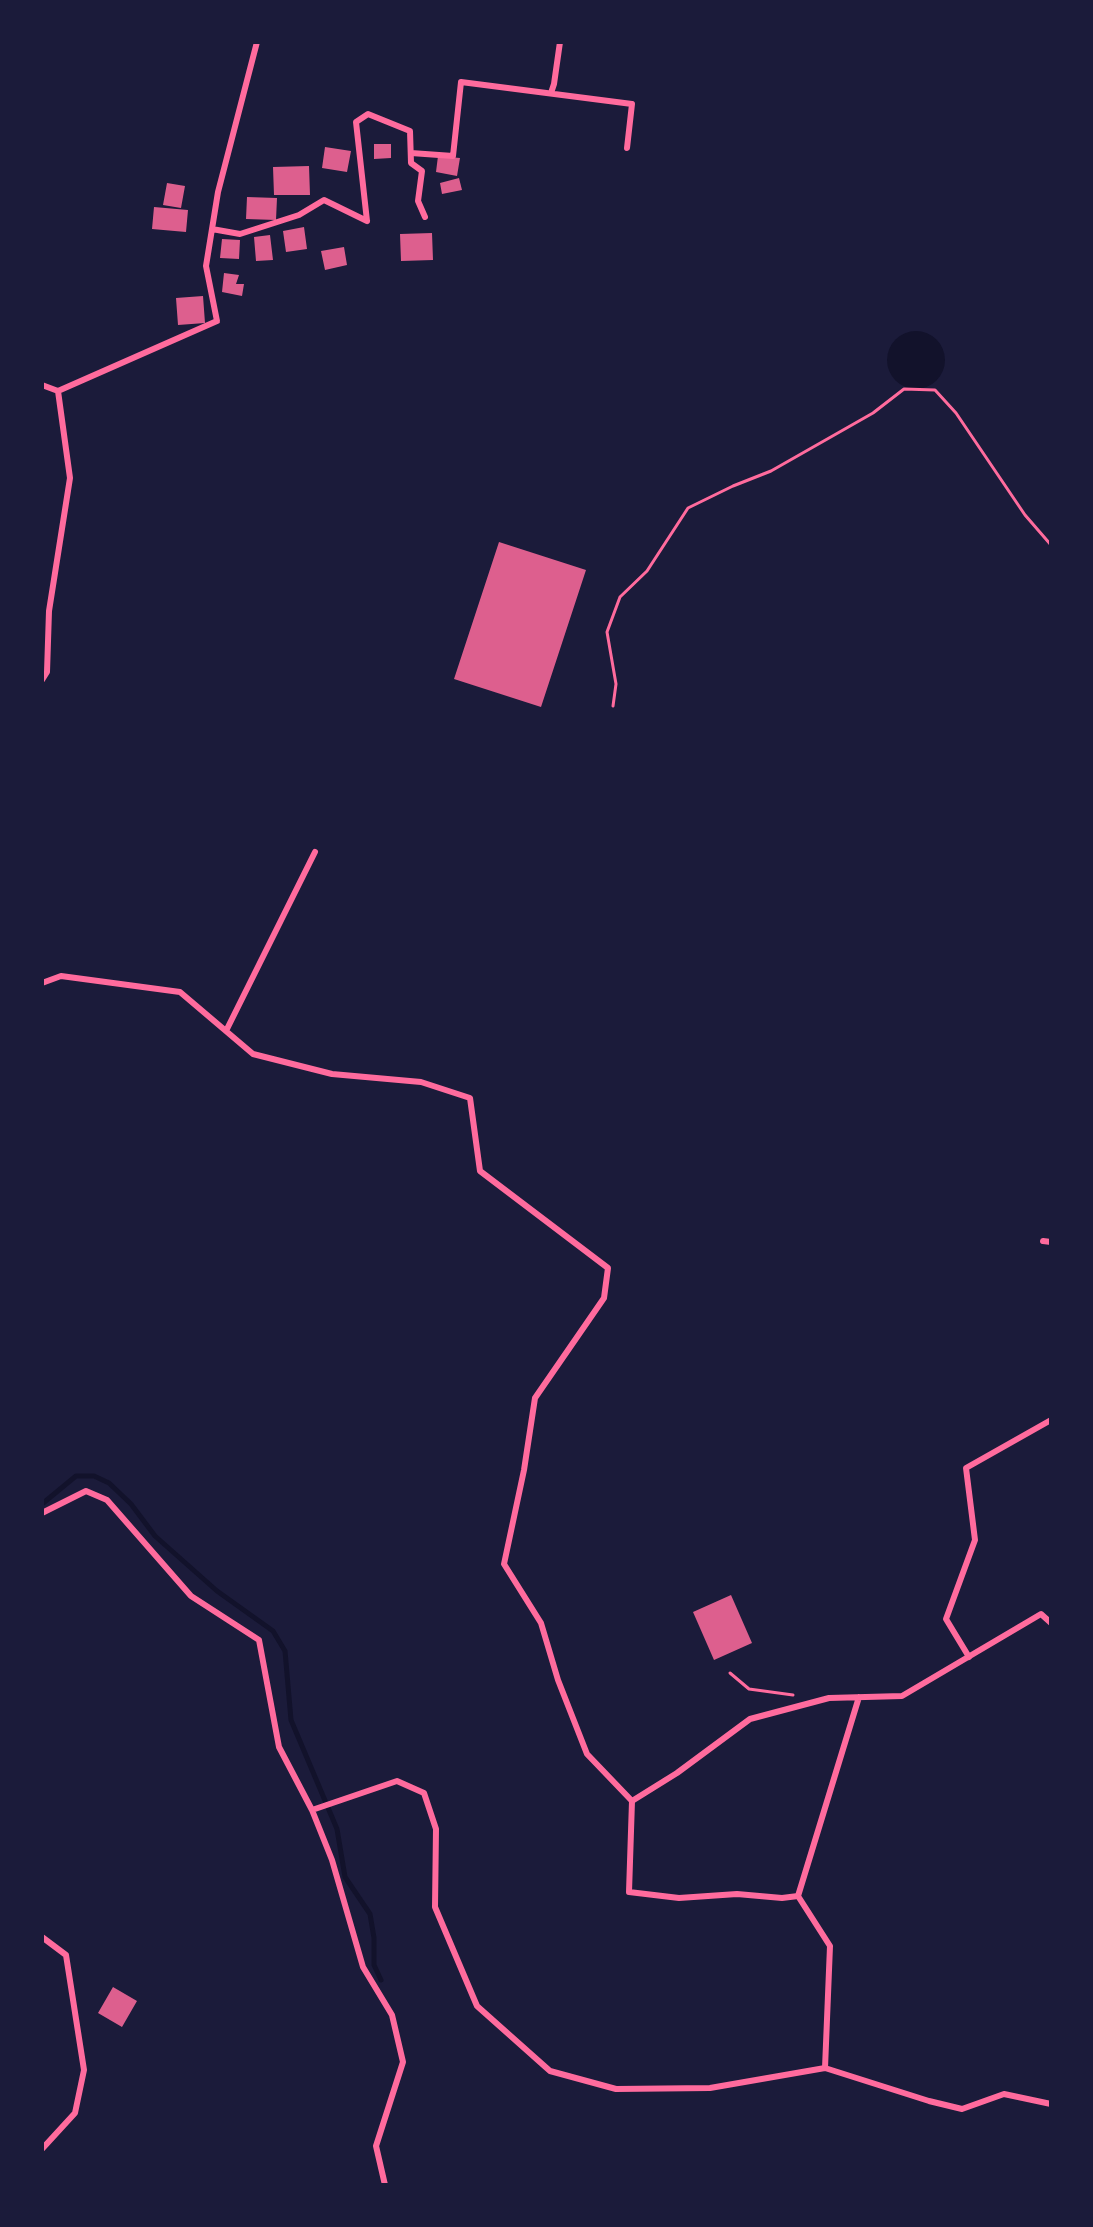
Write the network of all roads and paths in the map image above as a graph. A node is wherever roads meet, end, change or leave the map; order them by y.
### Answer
1 (257, 42) edge
2 (560, 42) edge
3 (551, 93) junction
4 (627, 148) dead end
5 (411, 153) junction
6 (424, 217) dead end
7 (212, 229) junction
8 (42, 385) edge
9 (58, 391) junction
10 (1051, 545) edge
11 (42, 680) edge
12 (613, 706) dead end
13 (315, 852) dead end
14 (42, 983) edge
15 (226, 1031) junction
16 (1043, 1241) dead end
17 (1051, 1242) edge
18 (1051, 1420) edge
19 (42, 1513) edge
20 (1051, 1623) edge
21 (969, 1657) junction
22 (730, 1673) dead end
23 (803, 1696) dead end
24 (858, 1697) junction
25 (632, 1801) junction
26 (312, 1810) junction
27 (798, 1896) junction
28 (42, 1937) edge
29 (825, 2068) junction
30 (1051, 2104) edge
31 (42, 2149) edge
32 (385, 2185) edge

1 - 7 street
2 - 3 street
3 - 4 street
3 - 5 street
5 - 6 street
5 - 7 street
7 - 9 street
8 - 9 street
9 - 11 street
10 - 12 path
13 - 15 street
14 - 15 street
15 - 25 street
16 - 17 street
18 - 21 street
19 - 26 street
20 - 21 street
21 - 24 street
22 - 23 path
24 - 25 street
24 - 27 street
25 - 27 street
26 - 29 street
26 - 32 street
27 - 29 street
28 - 31 street
29 - 30 street

